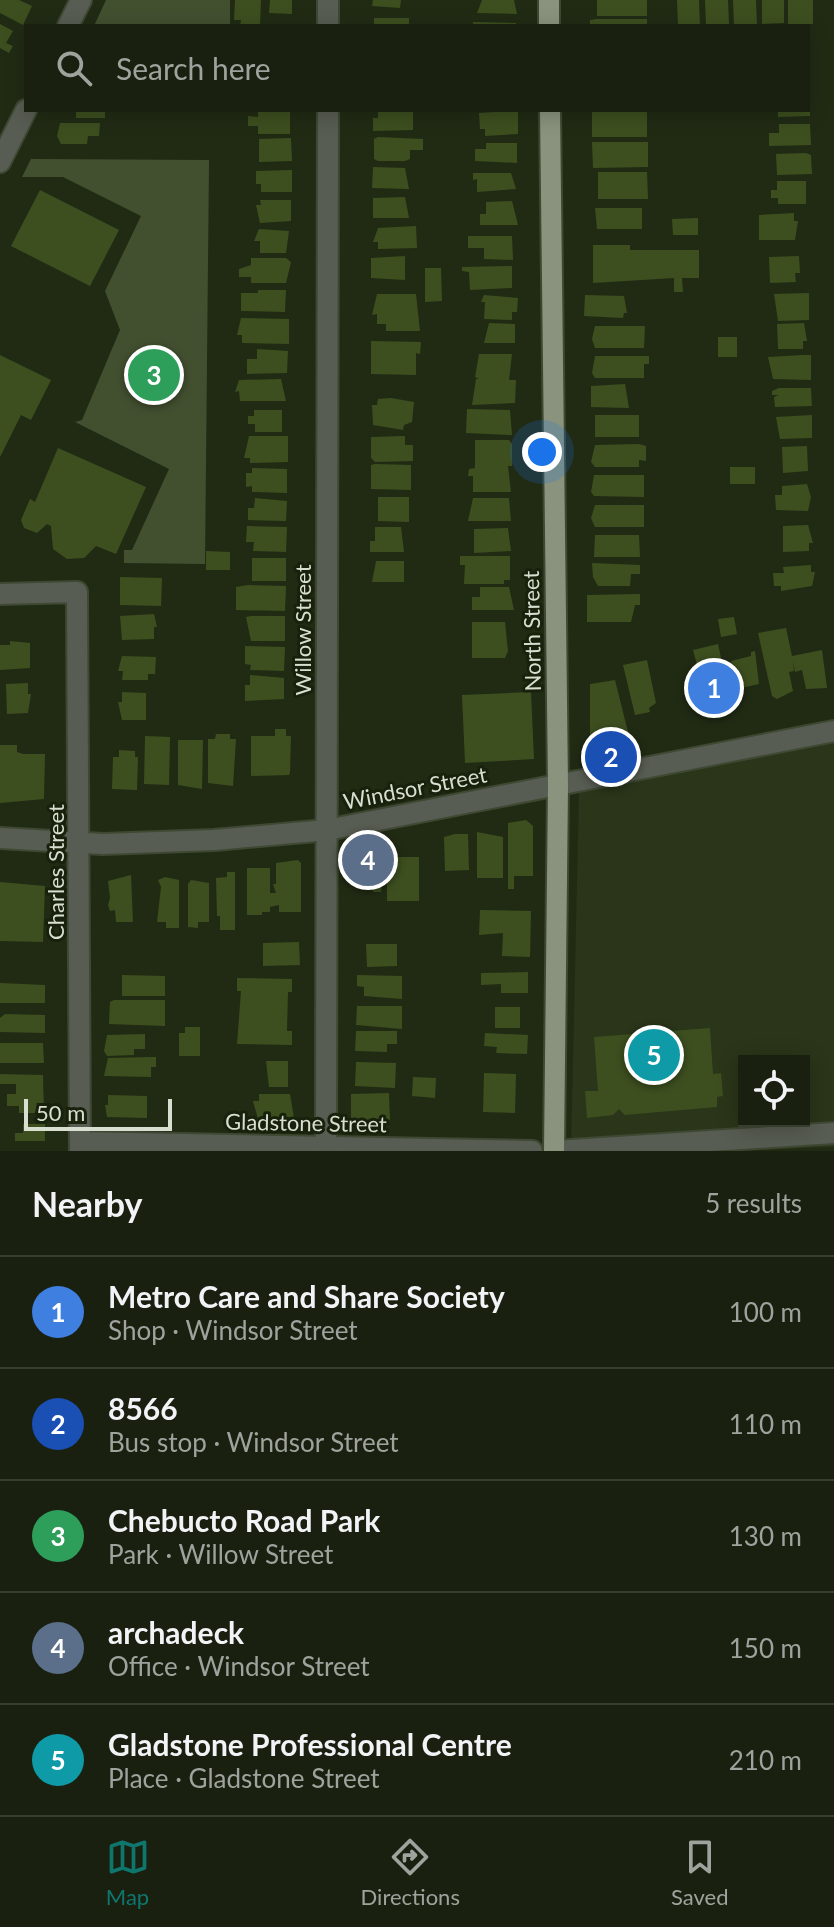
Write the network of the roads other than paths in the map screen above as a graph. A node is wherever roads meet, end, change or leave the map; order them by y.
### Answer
1 (81, 0) edge
2 (328, 0) edge
3 (549, 0) edge
4 (69, 24) edge
5 (328, 24) edge
6 (549, 24) edge
7 (25, 112) edge
8 (328, 112) edge
9 (550, 112) edge
10 (0, 162) edge
11 (0, 594) edge
12 (834, 731) edge
13 (558, 786) junction
14 (327, 830) junction
15 (0, 838) edge
16 (80, 843) junction
17 (834, 1133) edge
18 (80, 1146) edge
19 (326, 1150) edge
20 (532, 1151) edge
21 (554, 1151) edge

1 - 4 street
2 - 5 street
3 - 6 main road
7 - 10 street
8 - 14 street, Willow Street
9 - 13 main road, North Street
11 - 16 street, Charles Street
12 - 13 street, Windsor Street
13 - 14 street, Windsor Street
13 - 21 main road, North Street
14 - 16 street, Windsor Street
14 - 19 street, Willow Street
15 - 16 street, Windsor Street
16 - 18 street, Charles Street
17 - 21 street
18 - 19 street, Gladstone Street
19 - 20 street, Gladstone Street

